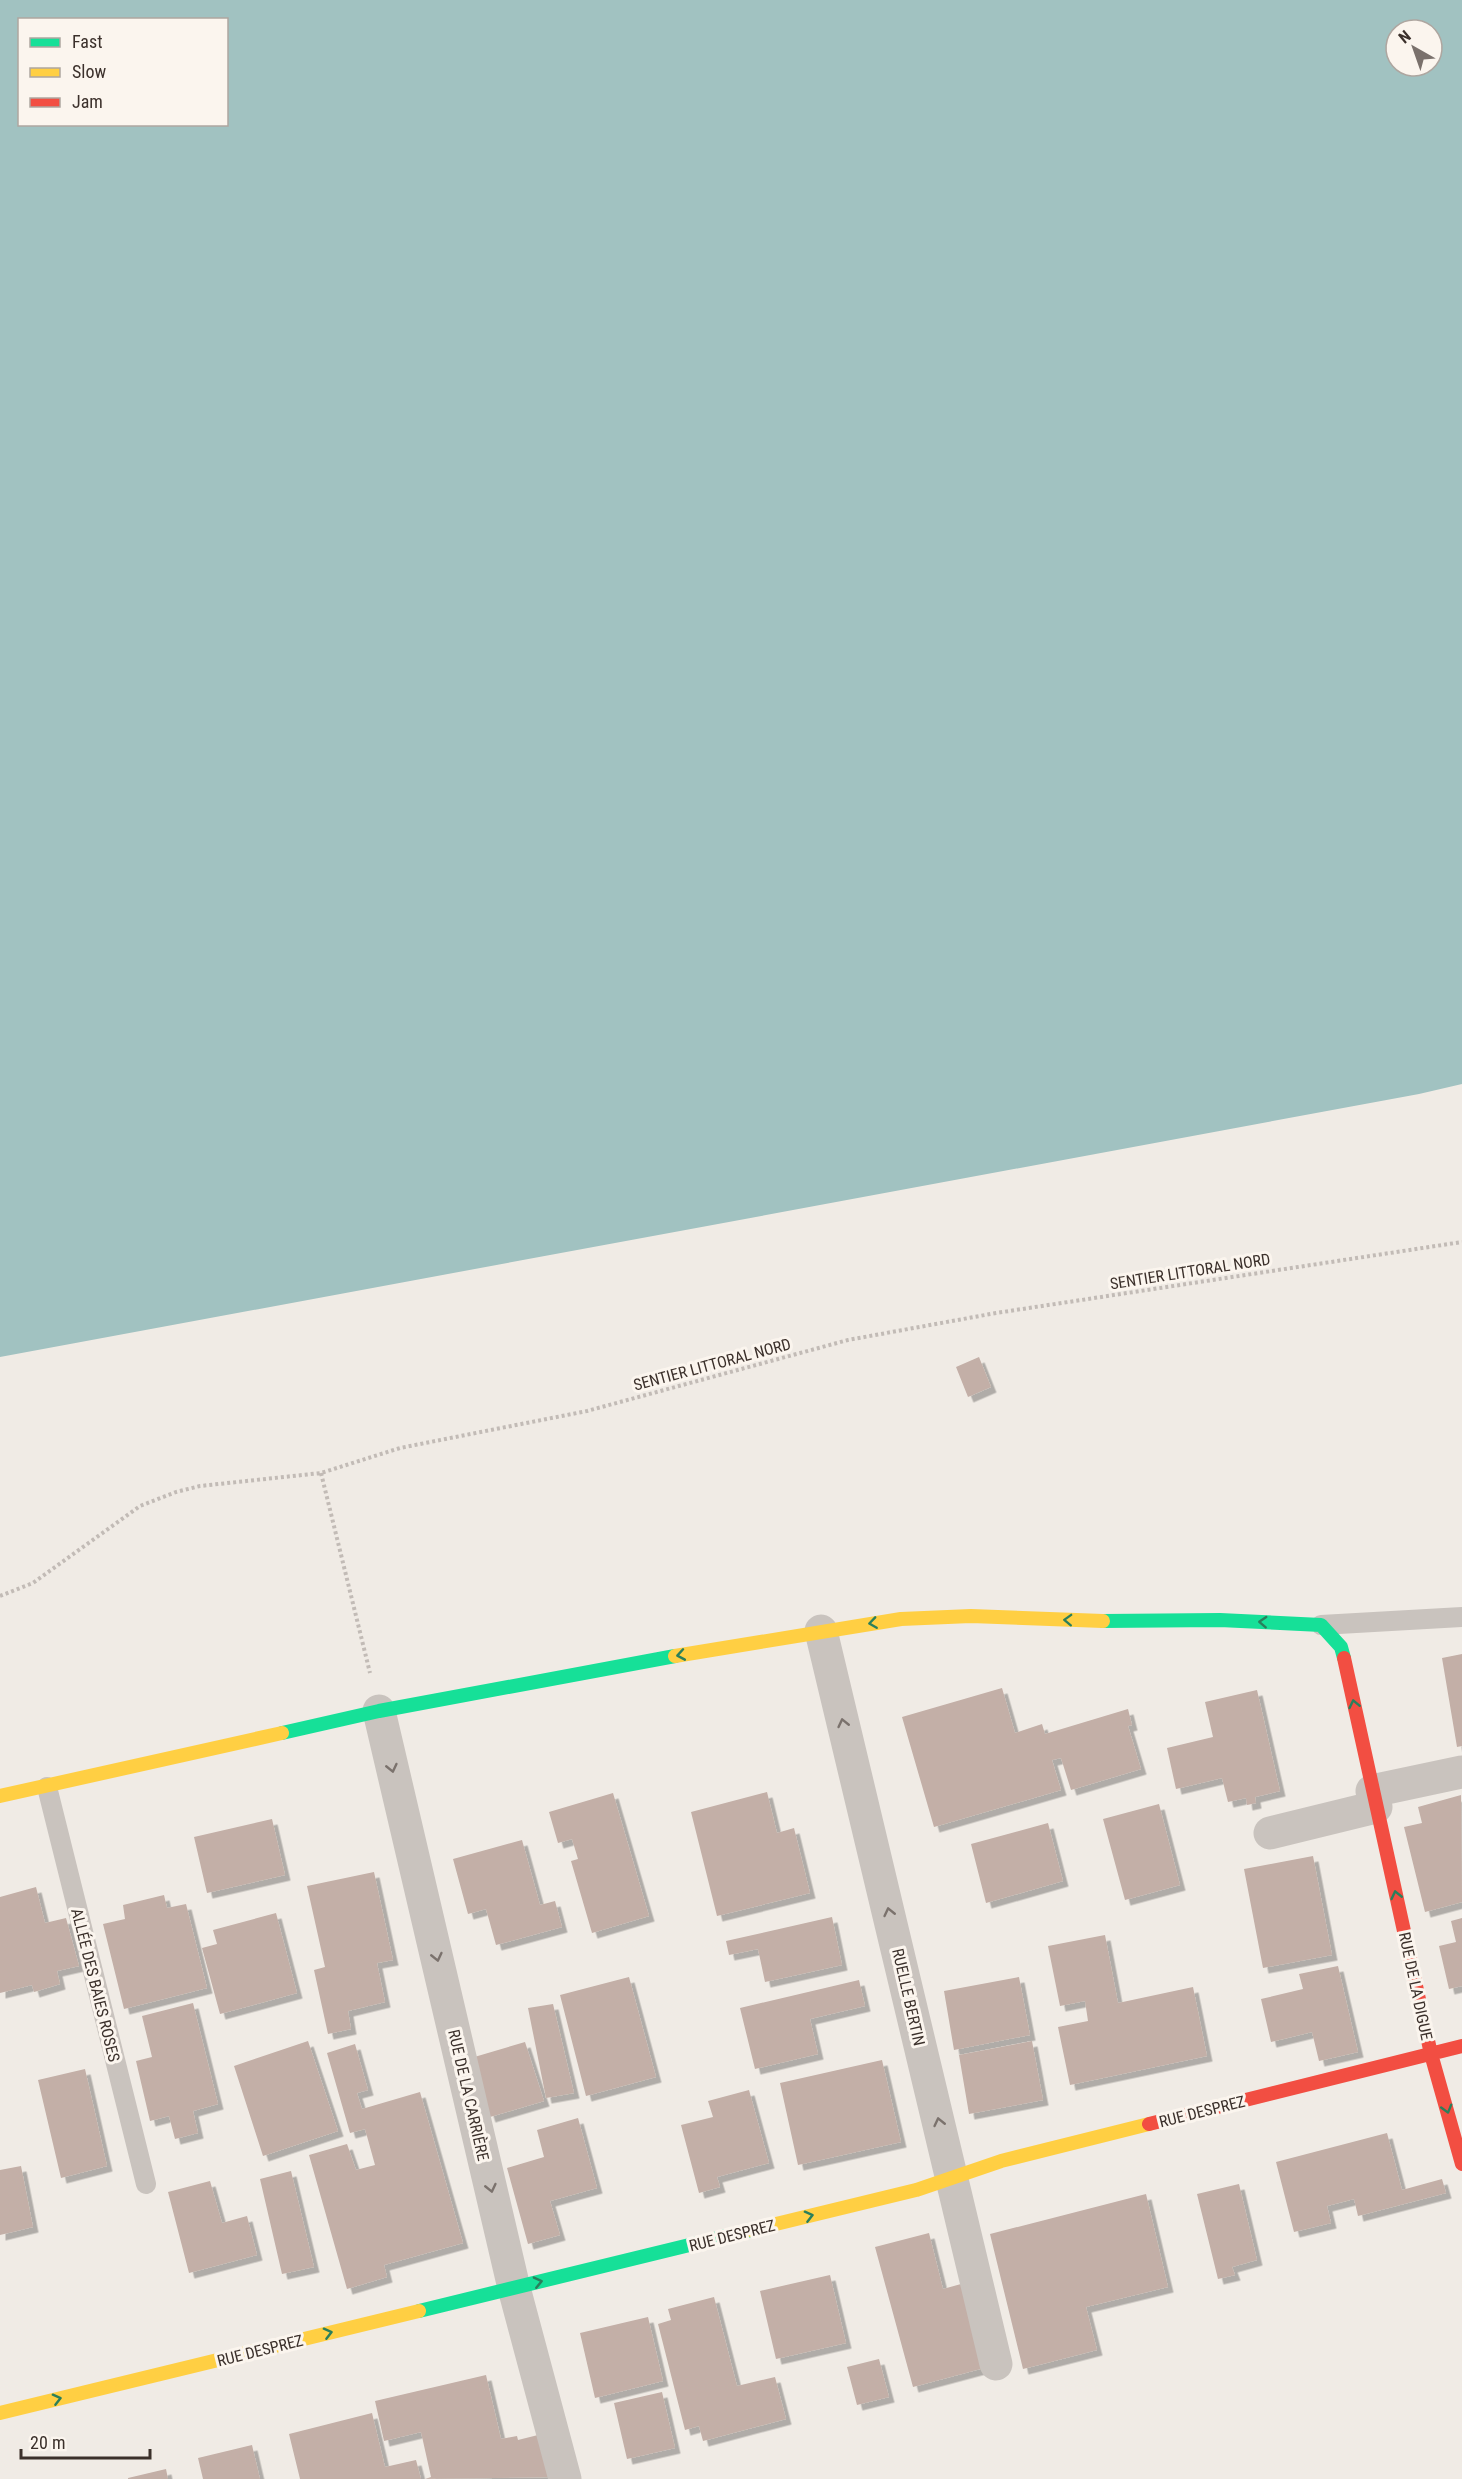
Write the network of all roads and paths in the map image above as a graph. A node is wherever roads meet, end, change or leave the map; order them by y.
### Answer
1 (1462, 1242) edge
2 (321, 1473) junction
3 (0, 1596) edge
4 (1462, 1617) edge
5 (1321, 1624) junction
6 (1353, 1624) junction
7 (821, 1631) junction
8 (1341, 1647) junction
9 (379, 1711) junction
10 (1462, 1772) edge
11 (47, 1786) junction
12 (0, 1796) edge
13 (1374, 1799) junction
14 (1270, 1833) dead end
15 (1462, 2046) edge
16 (1431, 2054) junction
17 (1462, 2164) edge
18 (952, 2179) junction
19 (146, 2184) dead end
20 (514, 2288) junction
21 (996, 2364) dead end
22 (0, 2413) edge
23 (565, 2479) edge

1 - 2 path, SENTIER LITTORAL NORD
2 - 3 path, SENTIER LITTORAL NORD
2 - 9 path
4 - 6 lane
5 - 6 lane
5 -> 7 street
5 - 8 street, RUE DE LA DIGUE
6 - 8 lane
7 -> 9 street
18 -> 7 street, RUELLE BERTIN
13 -> 8 street, RUE DE LA DIGUE
9 - 11 street
9 -> 20 street, RUE DE LA CARRIÈRE
10 - 13 street
11 - 12 street
11 - 19 lane, ALLÉE DES BAIES ROSES
13 - 14 street
16 -> 13 street, RUE DE LA DIGUE
15 - 16 street, RUE DESPREZ
16 -> 17 street, RUE DE LA DIGUE
16 - 18 street, RUE DESPREZ
20 -> 18 street, RUE DESPREZ
18 - 21 street, RUELLE BERTIN
22 -> 20 street, RUE DESPREZ
20 - 23 street, RUE DE LA CARRIÈRE

